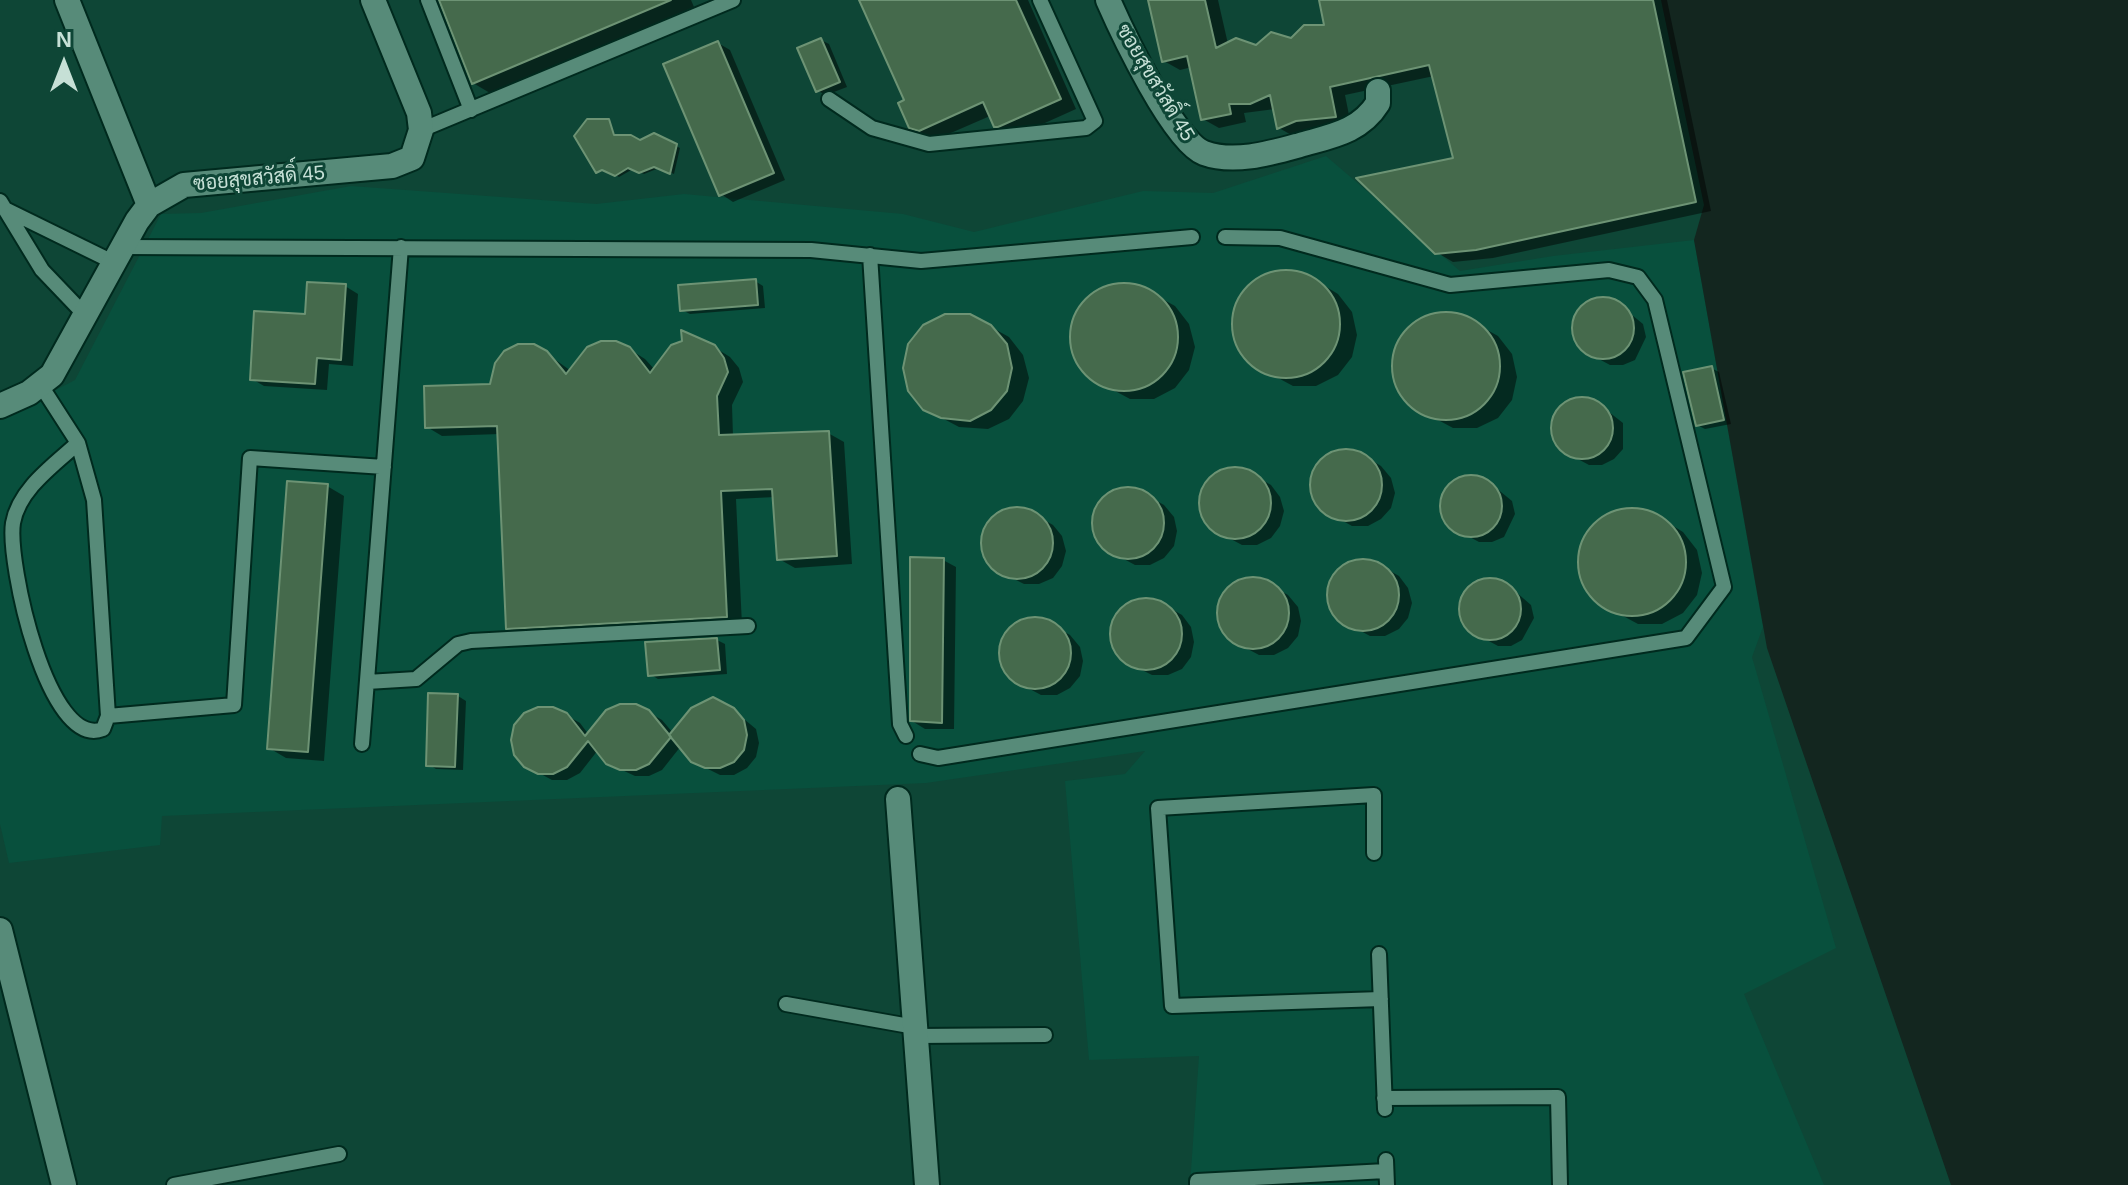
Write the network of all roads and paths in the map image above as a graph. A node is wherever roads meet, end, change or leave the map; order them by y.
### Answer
1 (67, 0) edge
2 (373, 0) edge
3 (428, 0) edge
4 (692, 0) edge
5 (733, 0) edge
6 (1040, 0) edge
7 (1108, 0) edge
8 (698, 14) junction
9 (1378, 91) dead end
10 (829, 99) dead end
11 (471, 110) junction
12 (421, 130) junction
13 (149, 205) junction
14 (3, 206) edge
15 (1192, 237) dead end
16 (1225, 237) dead end
17 (401, 247) junction
18 (119, 255) junction
19 (870, 255) junction
20 (85, 315) junction
21 (40, 384) junction
22 (0, 406) edge
23 (78, 443) junction
24 (384, 467) junction
25 (748, 626) dead end
26 (367, 682) junction
27 (108, 716) junction
28 (906, 736) dead end
29 (362, 744) dead end
30 (920, 754) dead end
31 (898, 799) dead end
32 (1374, 853) dead end
33 (0, 930) edge
34 (1379, 954) dead end
35 (1381, 999) junction
36 (786, 1004) dead end
37 (915, 1031) junction
38 (1045, 1035) dead end
39 (339, 1154) dead end
40 (1386, 1172) edge
41 (64, 1185) edge
42 (174, 1185) edge
43 (927, 1185) edge
44 (1197, 1185) edge
45 (1560, 1185) edge

1 - 13 street
2 - 12 street
3 - 11 lane
4 - 8 lane
5 - 8 lane
6 - 10 lane
7 - 9 street, ซอยสุขสวัสดิ์ 45
8 - 11 lane
11 - 12 lane
12 - 13 street, ซอยสุขสวัสดิ์ 45
13 - 18 street, ซอยสุขสวัสดิ์ 45
14 - 18 lane
14 - 20 lane
15 - 19 lane
16 - 30 lane
17 - 18 lane
17 - 19 lane
17 - 24 lane
18 - 20 street, ซอยสุขสวัสดิ์ 45
19 - 28 lane
20 - 21 street, ซอยสุขสวัสดิ์ 45
21 - 22 street, ซอยสุขสวัสดิ์ 45
21 - 23 lane
23 - 27 lane
23 - 27 lane
24 - 26 lane
24 - 27 lane
25 - 26 lane
26 - 29 lane
31 - 37 street
32 - 35 lane
33 - 41 street
34 - 35 lane
35 - 45 lane
36 - 37 lane
37 - 38 lane
37 - 43 street
39 - 42 lane
40 - 44 lane

